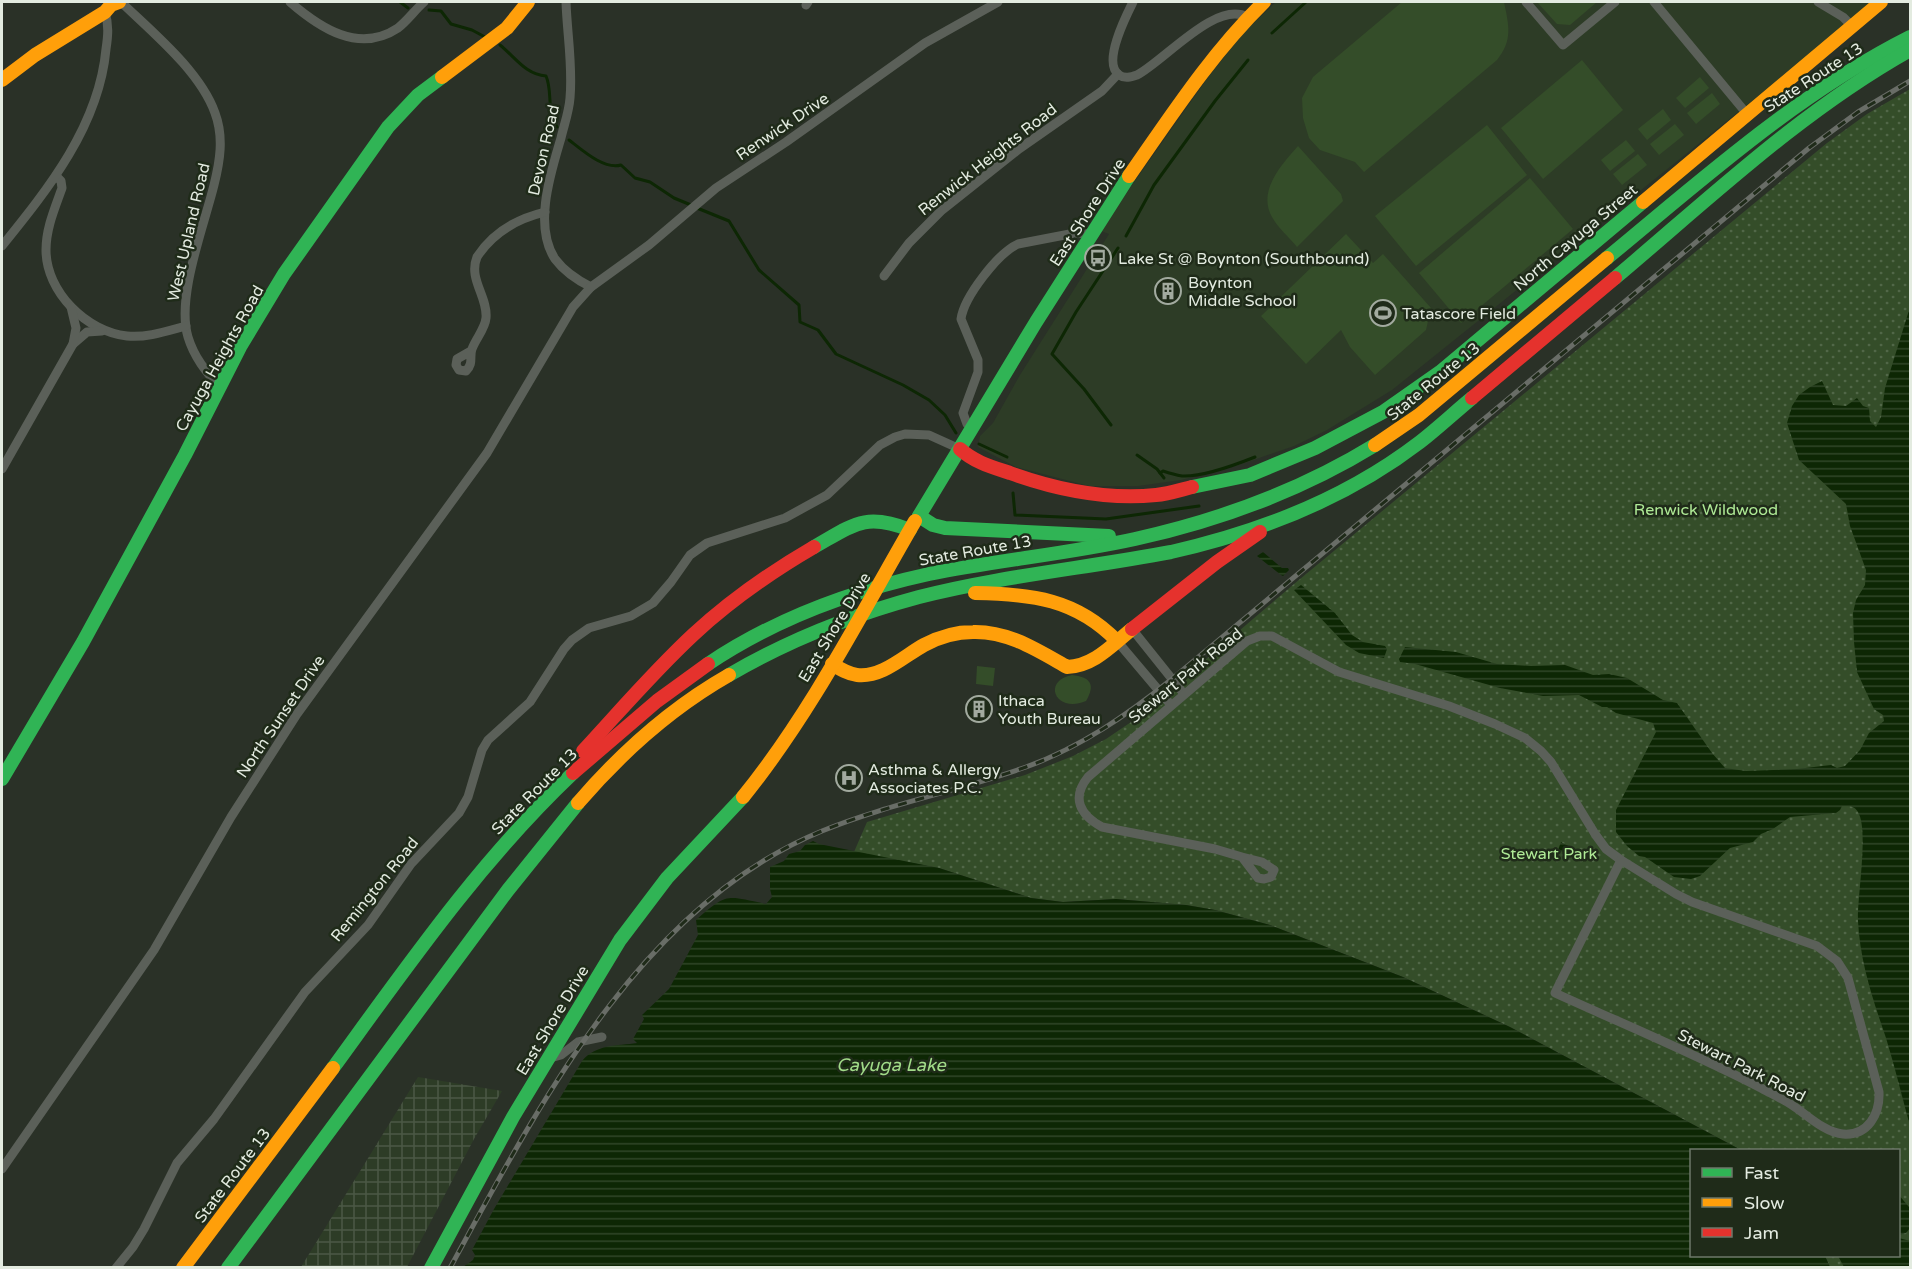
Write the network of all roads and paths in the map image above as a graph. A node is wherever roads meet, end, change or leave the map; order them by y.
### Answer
1 (120, 2) edge
2 (290, 2) edge
3 (424, 2) edge
4 (528, 2) edge
5 (566, 2) edge
6 (999, 2) edge
7 (1133, 2) edge
8 (1264, 2) edge
9 (1526, 2) edge
10 (1615, 2) edge
11 (1654, 2) edge
12 (1818, 2) edge
13 (1881, 2) edge
14 (105, 12) junction
15 (1247, 17) junction
16 (1852, 26) junction
17 (1911, 37) edge
18 (1911, 50) edge
19 (1118, 74) junction
20 (2, 80) edge
21 (1747, 114) junction
22 (56, 176) junction
23 (545, 212) junction
24 (1090, 234) junction
25 (2, 246) edge
26 (884, 276) dead end
27 (591, 287) junction
28 (70, 305) junction
29 (186, 326) junction
30 (103, 331) junction
31 (73, 344) junction
32 (471, 351) dead end
33 (220, 387) junction
34 (973, 428) junction
35 (960, 449) junction
36 (2, 469) edge
37 (919, 516) junction
38 (1277, 521) junction
39 (910, 530) junction
40 (1146, 536) junction
41 (935, 594) junction
42 (1132, 629) junction
43 (1117, 641) junction
44 (832, 664) junction
45 (1184, 694) junction
46 (1171, 705) junction
47 (2, 779) edge
48 (533, 811) junction
49 (1242, 857) dead end
50 (1622, 860) junction
51 (602, 1037) dead end
52 (548, 1058) junction
53 (2, 1169) edge
54 (116, 1268) edge
55 (183, 1268) edge
56 (228, 1268) edge
57 (431, 1268) edge

1 - 14 main road
1 - 29 street, West Upland Road
2 - 3 street
4 - 33 main road, Cayuga Heights Road
5 - 23 street, Devon Road
6 - 27 street, Renwick Drive
7 - 19 street
8 - 15 main road, East Shore Drive
9 - 10 street
11 - 21 street
12 - 16 street
13 - 16 main road, North Cayuga Street
14 - 20 main road
14 - 22 street
15 - 19 street
15 - 24 main road, East Shore Drive
16 - 21 main road, North Cayuga Street
17 - 40 main road, State Route 13
18 - 38 main road, State Route 13
19 - 26 street, Renwick Heights Road
21 - 35 main road, North Cayuga Street
22 - 25 street
22 - 28 street
23 - 27 street, Devon Road
23 - 32 street
24 - 34 main road, East Shore Drive
24 - 34 street
27 - 53 street, North Sunset Drive
28 - 30 street
28 - 31 street
29 - 30 street
29 - 33 street, West Upland Road
30 - 31 street
31 - 36 street
33 - 47 main road, Cayuga Heights Road
34 - 35 main road, East Shore Drive
35 - 37 main road, East Shore Drive
35 - 54 street, Remington Road
37 - 39 main road, East Shore Drive
37 - 40 main road
38 - 41 main road, State Route 13
38 - 42 main road
39 - 44 main road, East Shore Drive
39 - 48 main road
40 - 48 main road, State Route 13
41 - 43 main road
41 - 56 main road, State Route 13
42 - 43 main road
42 - 45 street
43 - 44 main road
43 - 46 street
44 - 52 main road, East Shore Drive
45 - 46 street, Stewart Park Road
45 - 50 street, Stewart Park Road
46 - 49 street, Stewart Park Road
48 - 55 main road, State Route 13
50 - 50 street, Stewart Park Road
51 - 52 street
52 - 57 main road, East Shore Drive

